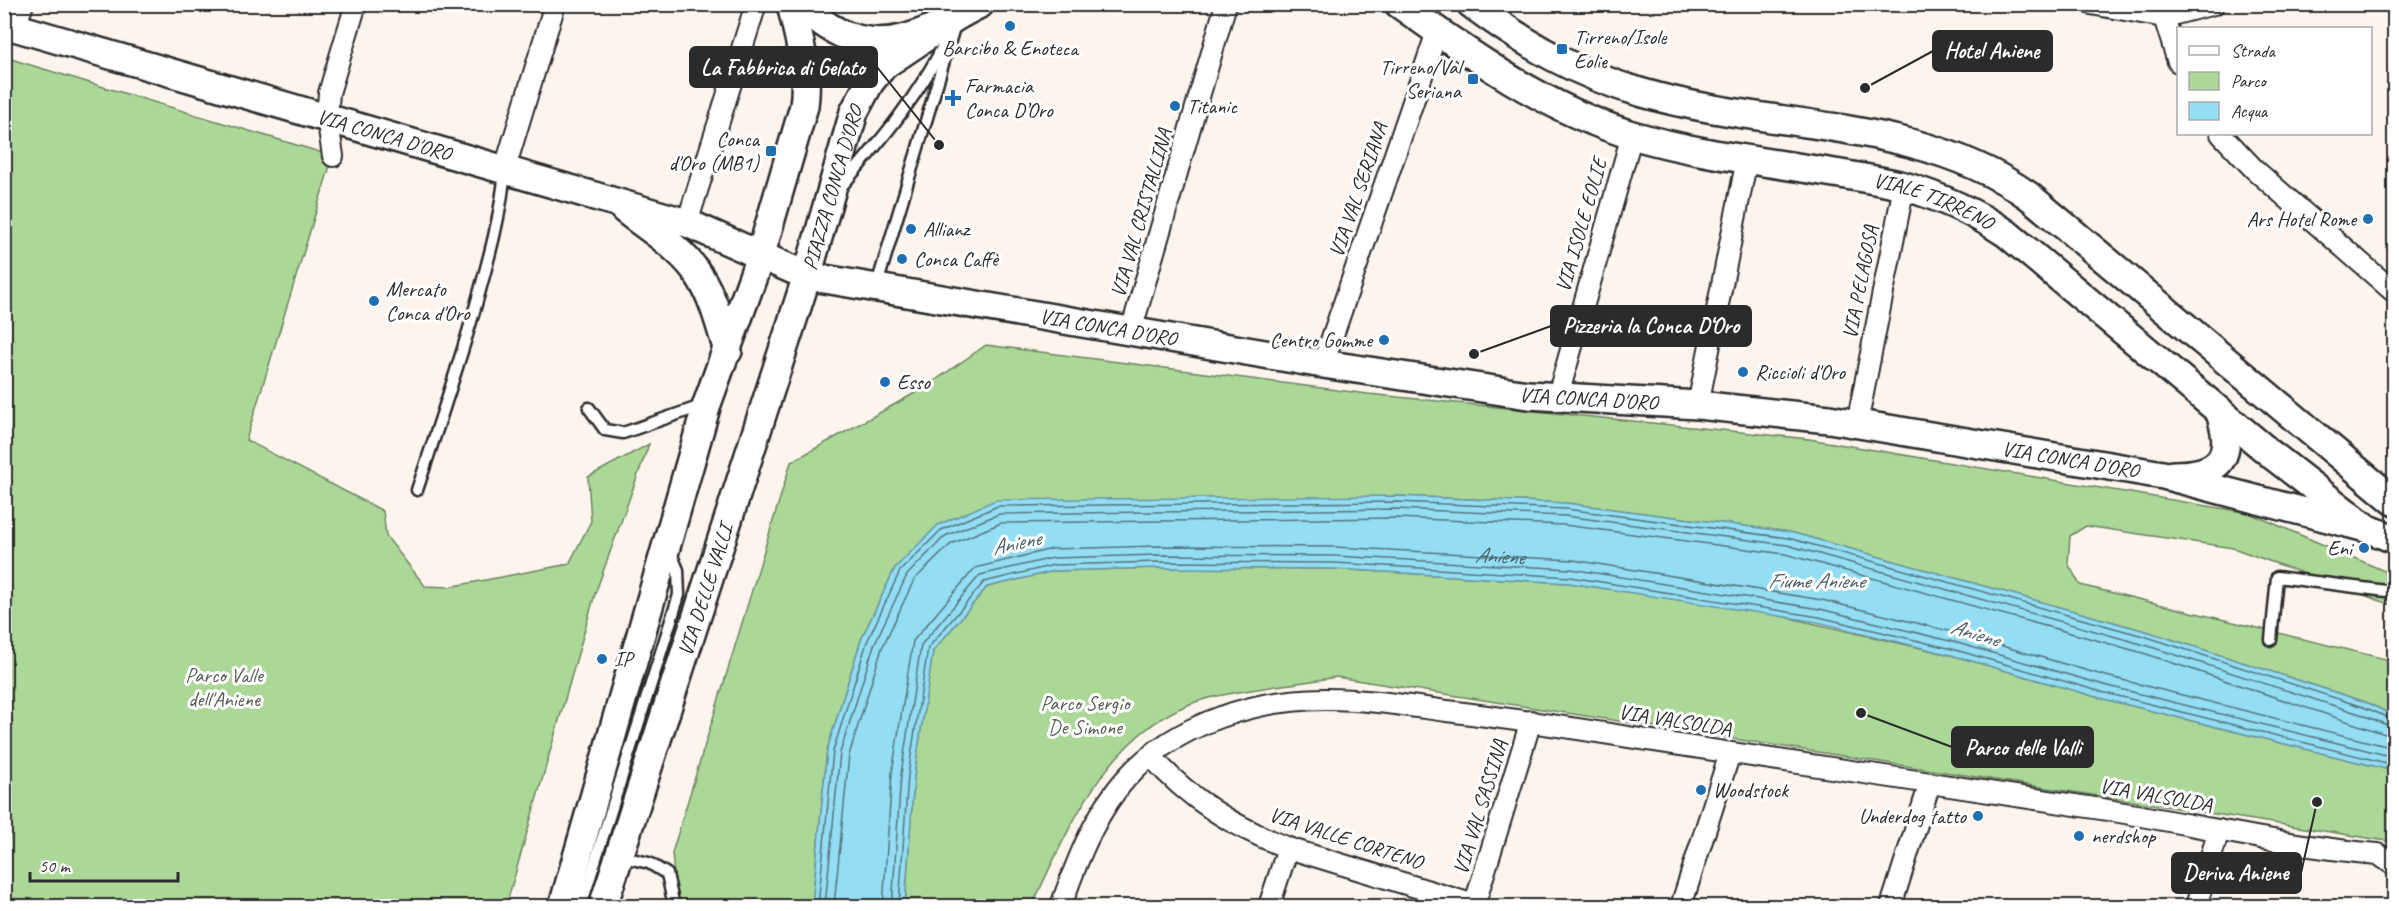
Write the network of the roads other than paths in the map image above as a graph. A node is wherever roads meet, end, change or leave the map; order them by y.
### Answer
1 (356, 4) edge
2 (555, 4) edge
3 (756, 4) edge
4 (791, 4) edge
5 (804, 4) edge
6 (1226, 4) edge
7 (1399, 4) edge
8 (1471, 4) edge
9 (2091, 4) edge
10 (2214, 4) edge
11 (969, 10) edge
12 (2164, 17) junction
13 (14, 18) edge
14 (1437, 32) junction
15 (2177, 59) edge
16 (327, 116) junction
17 (1632, 135) junction
18 (2222, 135) edge
19 (333, 156) dead end
20 (1746, 159) junction
21 (505, 168) junction
22 (1904, 186) junction
23 (828, 203) junction
24 (619, 205) junction
25 (687, 223) junction
26 (760, 257) junction
27 (807, 276) junction
28 (876, 288) junction
29 (2394, 292) edge
30 (1131, 331) junction
31 (728, 351) junction
32 (1323, 364) junction
33 (2245, 376) junction
34 (1557, 399) junction
35 (707, 404) junction
36 (1698, 405) junction
37 (589, 408) dead end
38 (2218, 410) junction
39 (1857, 424) junction
40 (2163, 475) junction
41 (417, 490) dead end
42 (2394, 501) edge
43 (2366, 528) junction
44 (2394, 539) edge
45 (667, 543) junction
46 (2394, 592) edge
47 (2271, 640) dead end
48 (1532, 721) junction
49 (1730, 753) junction
50 (1151, 756) junction
51 (1930, 783) junction
52 (2219, 830) junction
53 (1288, 848) junction
54 (2378, 854) junction
55 (619, 856) junction
56 (2394, 865) edge
57 (2394, 880) edge
58 (563, 906) edge
59 (581, 906) edge
60 (603, 906) edge
61 (674, 906) edge
62 (1061, 906) edge
63 (1269, 906) edge
64 (1476, 906) edge
65 (1681, 906) edge
66 (1891, 906) edge
67 (2196, 906) edge

1 - 16 street
2 - 21 street
3 - 25 street
4 - 26 street
5 - 11 street
6 - 30 street, VIA VAL CRISTALLINA
7 - 14 street, VIALE TIRRENO
8 - 33 street
9 - 12 street
10 - 12 street
11 - 23 lane
11 - 23 street, PIAZZA CONCA D'ORO
11 - 28 lane
12 - 15 street
13 - 16 street, VIA CONCA D'ORO
14 - 17 street, VIALE TIRRENO
14 - 32 street, VIA VAL SERIANA
16 - 19 street
16 - 21 street, VIA CONCA D'ORO
17 - 20 street, VIALE TIRRENO
17 - 34 street, VIA ISOLE EOLIE
18 - 29 street
20 - 22 street, VIALE TIRRENO
20 - 36 street
21 - 24 street, VIA CONCA D'ORO
21 - 41 lane
22 - 38 street, VIALE TIRRENO
22 - 39 street, VIA PELAGOSA
23 - 27 street, PIAZZA CONCA D'ORO
24 - 25 street, VIA CONCA D'ORO
24 - 31 street
25 - 26 street, VIA CONCA D'ORO
26 - 27 street, PIAZZA CONCA D'ORO
26 - 31 street
27 - 28 street, VIA CONCA D'ORO
27 - 55 street, VIA DELLE VALLI
28 - 30 street, VIA CONCA D'ORO
30 - 32 street, VIA CONCA D'ORO
31 - 35 street
32 - 34 street, VIA CONCA D'ORO
33 - 38 street
33 - 42 street
34 - 36 street, VIA CONCA D'ORO
35 - 37 lane
35 - 45 street
36 - 39 street, VIA CONCA D'ORO
38 - 40 street
38 - 43 street, VIALE TIRRENO
39 - 40 street, VIA CONCA D'ORO
40 - 43 street, VIA CONCA D'ORO
43 - 44 street, VIALE TIRRENO
45 - 58 street
45 - 59 lane, VIA DELLE VALLI
46 - 47 lane
48 - 49 street, VIA VALSOLDA
48 - 50 street, VIA VALSOLDA
48 - 64 street, VIA VAL SASSINA
49 - 51 street, VIA VALSOLDA
49 - 65 street
50 - 53 street, VIA VALLE CORTENO
50 - 62 street, VIA VALSOLDA
51 - 52 street, VIA VALSOLDA
51 - 66 street
52 - 54 street, VIA VALSOLDA
52 - 67 street
53 - 63 street
53 - 64 street, VIA VALLE CORTENO
54 - 56 street
54 - 57 street
55 - 60 street, VIA DELLE VALLI
55 - 61 lane

